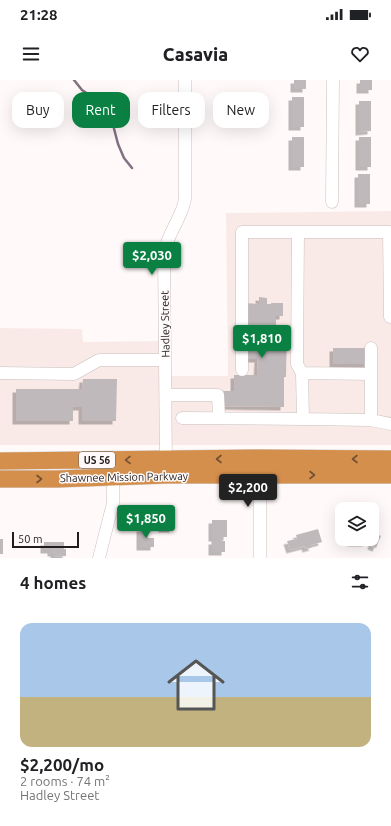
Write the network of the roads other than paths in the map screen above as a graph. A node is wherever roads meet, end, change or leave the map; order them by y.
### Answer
1 (185, 80) edge
2 (333, 80) edge
3 (332, 202) dead end
4 (298, 232) junction
5 (391, 317) edge
6 (371, 348) dead end
7 (165, 360) junction
8 (242, 370) dead end
9 (0, 373) edge
10 (302, 373) junction
11 (371, 374) junction
12 (166, 395) junction
13 (182, 418) dead end
14 (219, 418) junction
15 (303, 419) junction
16 (371, 420) junction
17 (391, 424) edge
18 (258, 458) junction
19 (391, 459) edge
20 (0, 461) edge
21 (166, 467) junction
22 (259, 475) junction
23 (391, 475) edge
24 (113, 477) junction
25 (0, 479) edge
26 (99, 558) edge
27 (260, 558) edge

1 - 7 street, Hadley Street
2 - 3 street
4 - 5 street
4 - 8 street
4 - 10 street
6 - 11 street
7 - 9 street
7 - 12 street, Hadley Street
10 - 11 street
10 - 15 street
11 - 16 street
12 - 14 street
12 - 21 street, Hadley Street
13 - 14 street
14 - 15 street
15 - 16 street
16 - 17 street
19 -> 18 highway, Shawnee Mission Parkway / US 56
18 -> 21 highway, Shawnee Mission Parkway / US 56
18 - 22 street
21 -> 20 highway, Shawnee Mission Parkway / US 56
21 - 22 highway, Shawnee Mission Parkway / US 56
21 - 24 highway, Shawnee Mission Parkway / US 56
22 -> 23 highway, Shawnee Mission Parkway / US 56
22 - 27 street
25 -> 24 highway, Shawnee Mission Parkway / US 56
24 - 26 street

